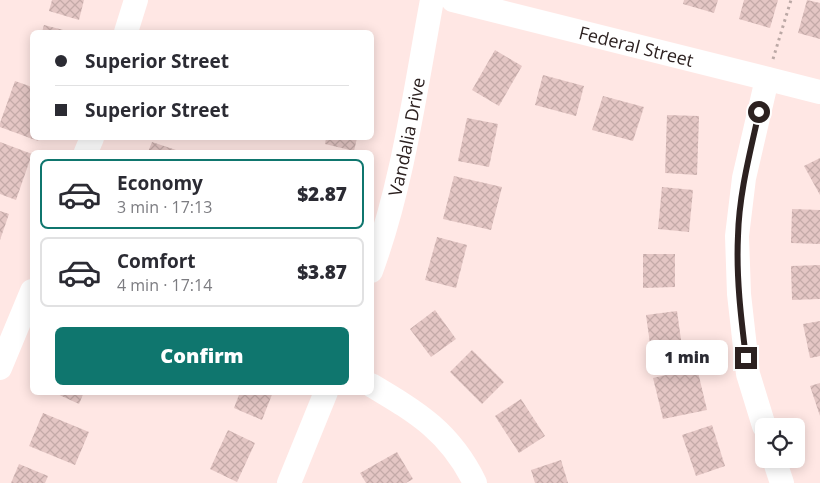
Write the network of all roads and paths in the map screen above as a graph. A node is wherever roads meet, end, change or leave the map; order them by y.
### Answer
1 (136, 0) edge
2 (432, 0) edge
3 (453, 0) edge
4 (790, 0) edge
5 (127, 30) edge
6 (766, 79) junction
7 (820, 92) edge
8 (374, 262) edge
9 (30, 297) edge
10 (0, 368) edge
11 (374, 387) edge
12 (325, 395) edge
13 (762, 418) edge
14 (777, 468) edge
15 (289, 483) edge
16 (475, 483) edge
17 (782, 483) edge

1 - 5 street
2 - 8 street, Vandalia Drive
3 - 6 street, Federal Street
4 - 6 path
6 - 7 street, Federal Street
6 - 13 street
9 - 10 street
11 - 16 street
12 - 15 street
14 - 17 street

